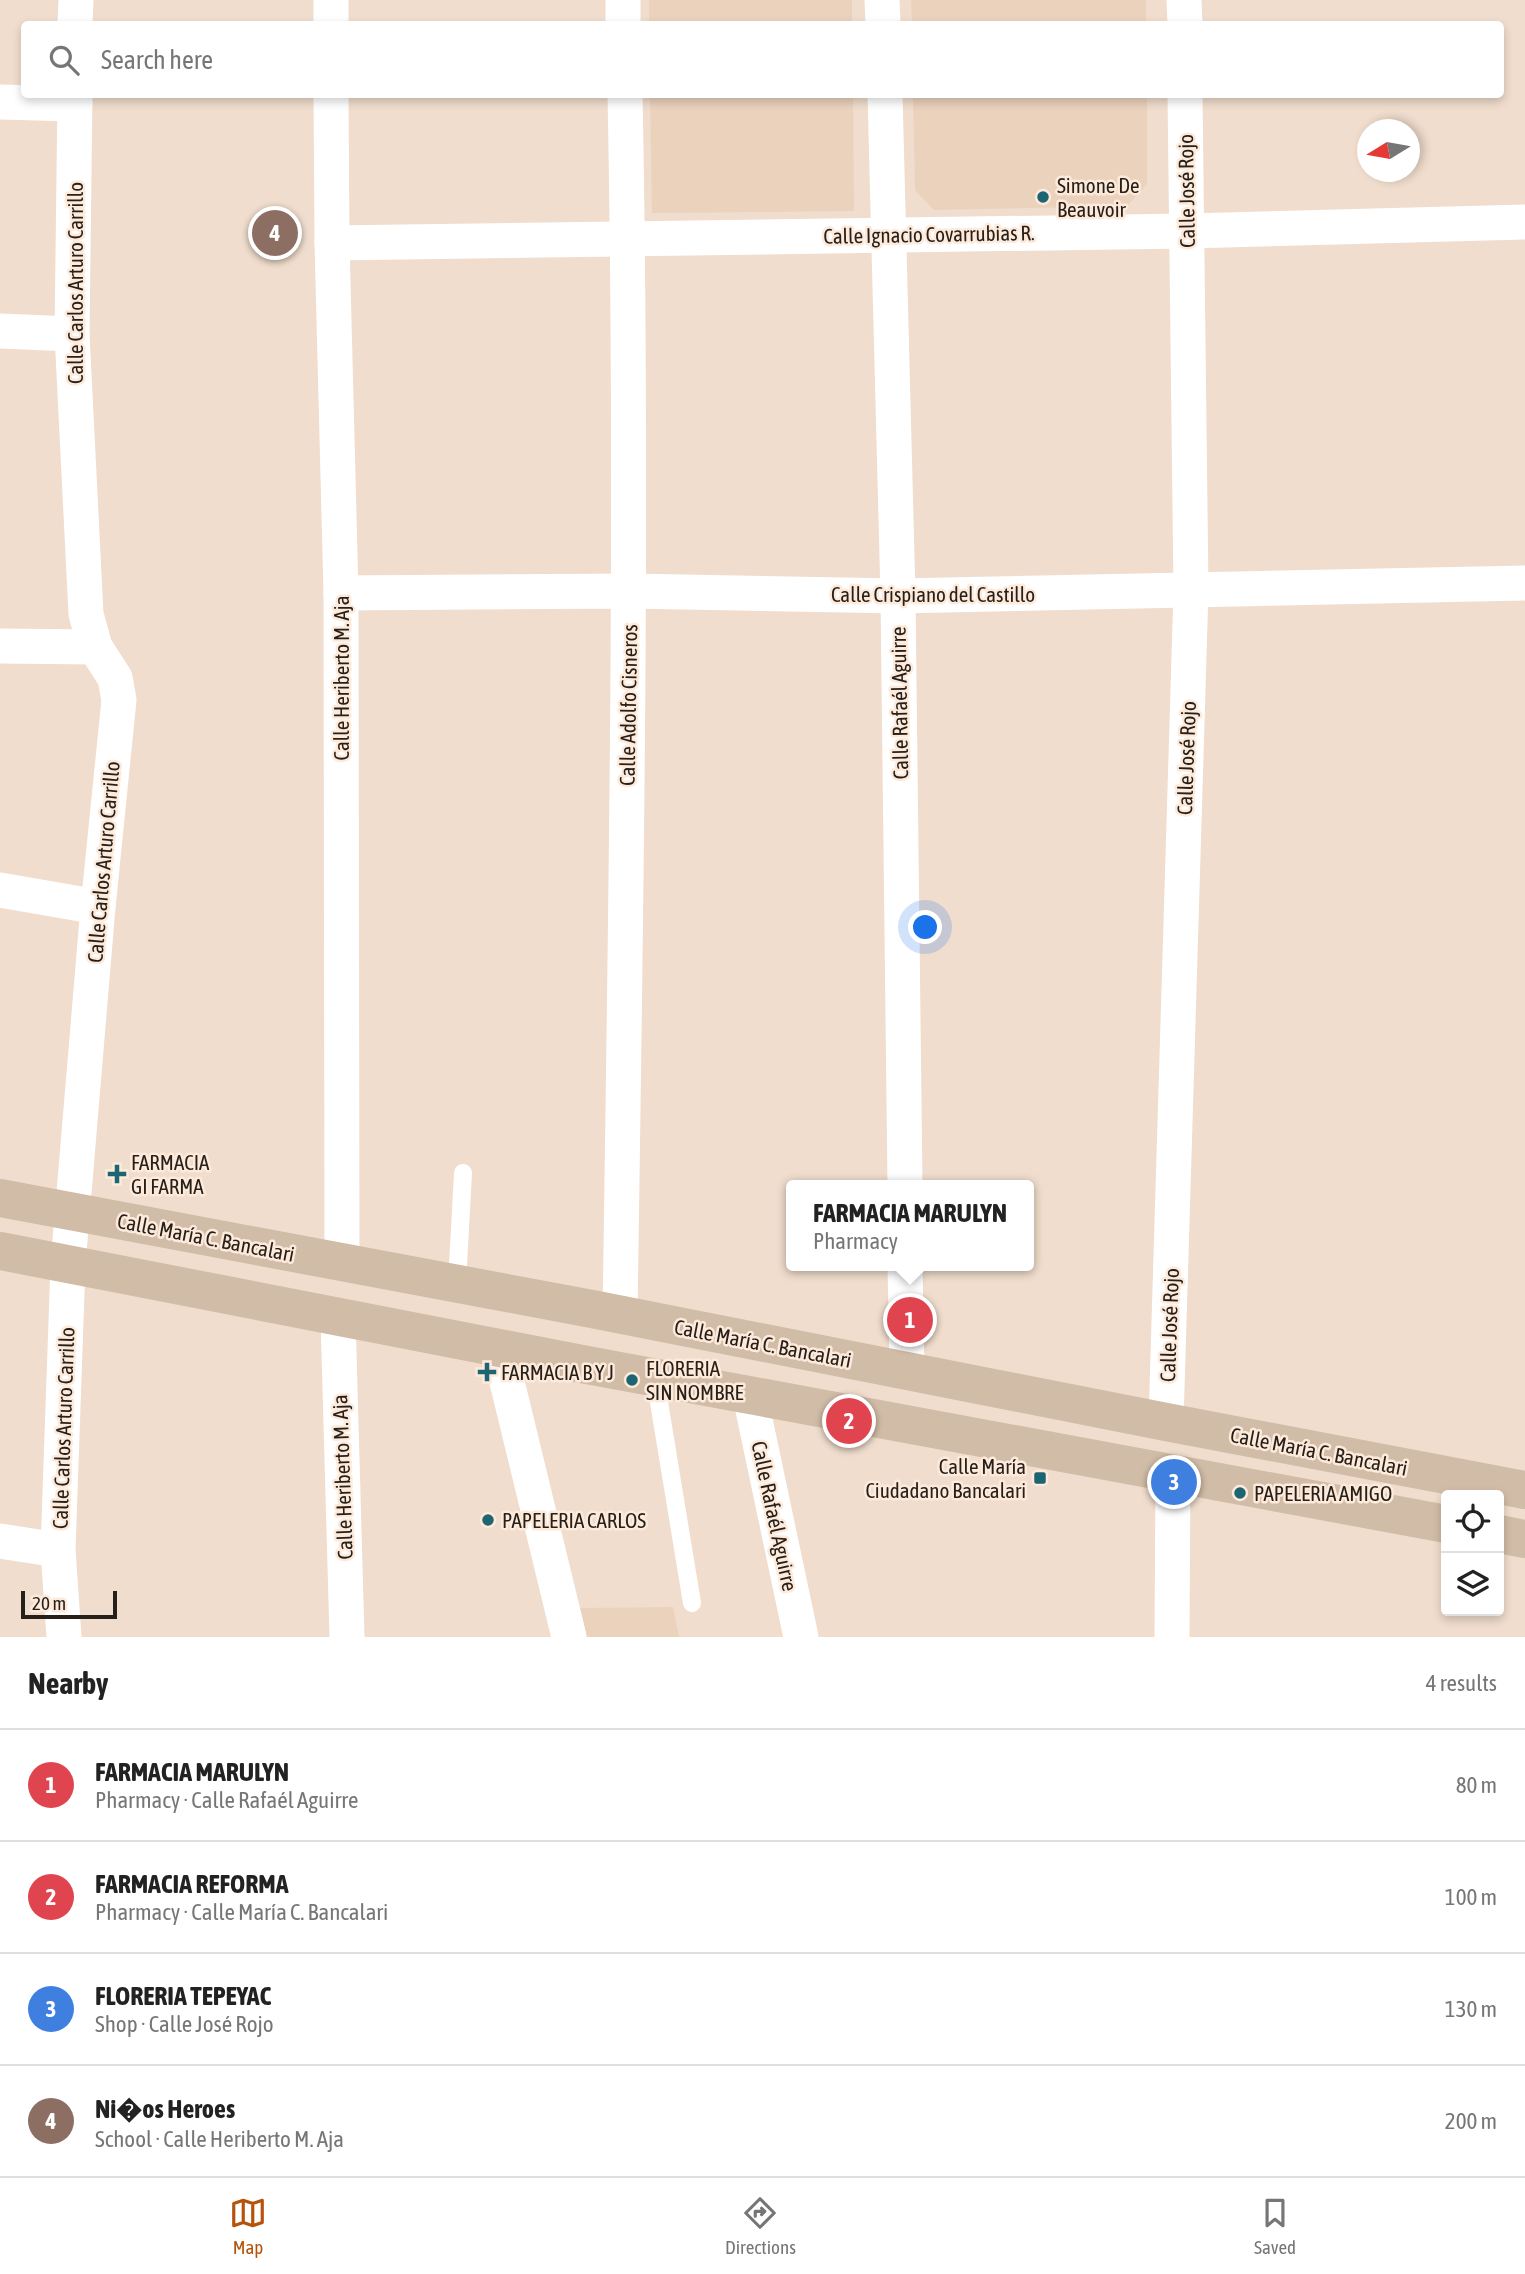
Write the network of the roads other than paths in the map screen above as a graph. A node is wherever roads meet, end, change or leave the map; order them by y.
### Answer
1 (76, 0) edge
2 (331, 0) edge
3 (623, 0) edge
4 (883, 0) edge
5 (1185, 0) edge
6 (75, 21) edge
7 (331, 21) edge
8 (623, 21) edge
9 (883, 21) edge
10 (1185, 21) edge
11 (331, 98) edge
12 (625, 98) edge
13 (885, 98) edge
14 (1185, 98) edge
15 (75, 99) edge
16 (0, 102) edge
17 (1525, 222) edge
18 (1186, 231) junction
19 (888, 235) junction
20 (628, 237) junction
21 (332, 243) junction
22 (0, 331) edge
23 (72, 334) junction
24 (1525, 583) edge
25 (1191, 590) junction
26 (629, 591) junction
27 (341, 593) junction
28 (898, 596) junction
29 (0, 646) edge
30 (95, 647) junction
31 (0, 890) edge
32 (98, 907) junction
33 (463, 1173) dead end
34 (905, 1180) edge
35 (0, 1198) edge
36 (72, 1211) junction
37 (0, 1251) edge
38 (342, 1262) junction
39 (68, 1264) junction
40 (905, 1271) edge
41 (457, 1284) junction
42 (620, 1315) junction
43 (338, 1317) junction
44 (499, 1349) junction
45 (907, 1371) junction
46 (655, 1378) junction
47 (750, 1396) junction
48 (1166, 1422) junction
49 (1173, 1474) junction
50 (1525, 1490) edge
51 (1441, 1523) edge
52 (1504, 1535) edge
53 (1525, 1539) edge
54 (0, 1541) edge
55 (58, 1550) junction
56 (692, 1603) dead end
57 (64, 1637) edge
58 (347, 1637) edge
59 (569, 1637) edge
60 (801, 1637) edge
61 (1172, 1637) edge

1 - 6 street
2 - 7 street
3 - 8 street
4 - 9 street
5 - 10 street
11 - 21 street, Calle Heriberto M. Aja
12 - 20 street, Calle Adolfo Cisneros
13 - 19 street, Calle Rafaél Aguirre
14 - 18 street, Calle José Rojo
15 - 16 street
15 - 23 street, Calle Carlos Arturo Carrillo
17 - 18 street, Calle Ignacio Covarrubias R.
18 - 19 street, Calle Ignacio Covarrubias R.
18 - 25 street, Calle José Rojo
19 - 20 street, Calle Ignacio Covarrubias R.
19 - 28 street, Calle Rafaél Aguirre
20 - 21 street, Calle Ignacio Covarrubias R.
20 - 26 street, Calle Adolfo Cisneros
21 - 27 street, Calle Heriberto M. Aja
22 - 23 street
23 - 30 street, Calle Carlos Arturo Carrillo
24 - 25 street, Calle Crispiano del Castillo
25 - 28 street, Calle Crispiano del Castillo
25 - 48 street, Calle José Rojo
26 - 27 street, Calle Crispiano del Castillo
26 - 28 street, Calle Crispiano del Castillo
26 - 42 street, Calle Adolfo Cisneros
27 - 38 street, Calle Heriberto M. Aja
28 - 34 street, Calle Rafaél Aguirre
29 - 30 street
30 - 32 street, Calle Carlos Arturo Carrillo
31 - 32 street
32 - 36 street, Calle Carlos Arturo Carrillo
33 - 41 lane
35 - 36 street, Calle María C. Bancalari
36 - 38 street, Calle María C. Bancalari
36 - 39 street, Calle Carlos Arturo Carrillo
37 - 39 street
38 - 41 street, Calle María C. Bancalari
39 - 43 street
39 - 55 street, Calle Carlos Arturo Carrillo
40 - 45 street
41 - 42 street, Calle María C. Bancalari
42 - 45 street, Calle María C. Bancalari
43 - 44 street
43 - 58 street, Calle Heriberto M. Aja
44 - 46 street
44 - 59 street
45 - 48 street, Calle María C. Bancalari
46 - 47 street
46 - 56 lane
47 - 49 street
47 - 60 street, Calle Rafaél Aguirre
48 - 50 street, Calle María C. Bancalari
49 - 51 street
49 - 61 street
52 - 53 street
54 - 55 street
55 - 57 street, Calle Carlos Arturo Carrillo

